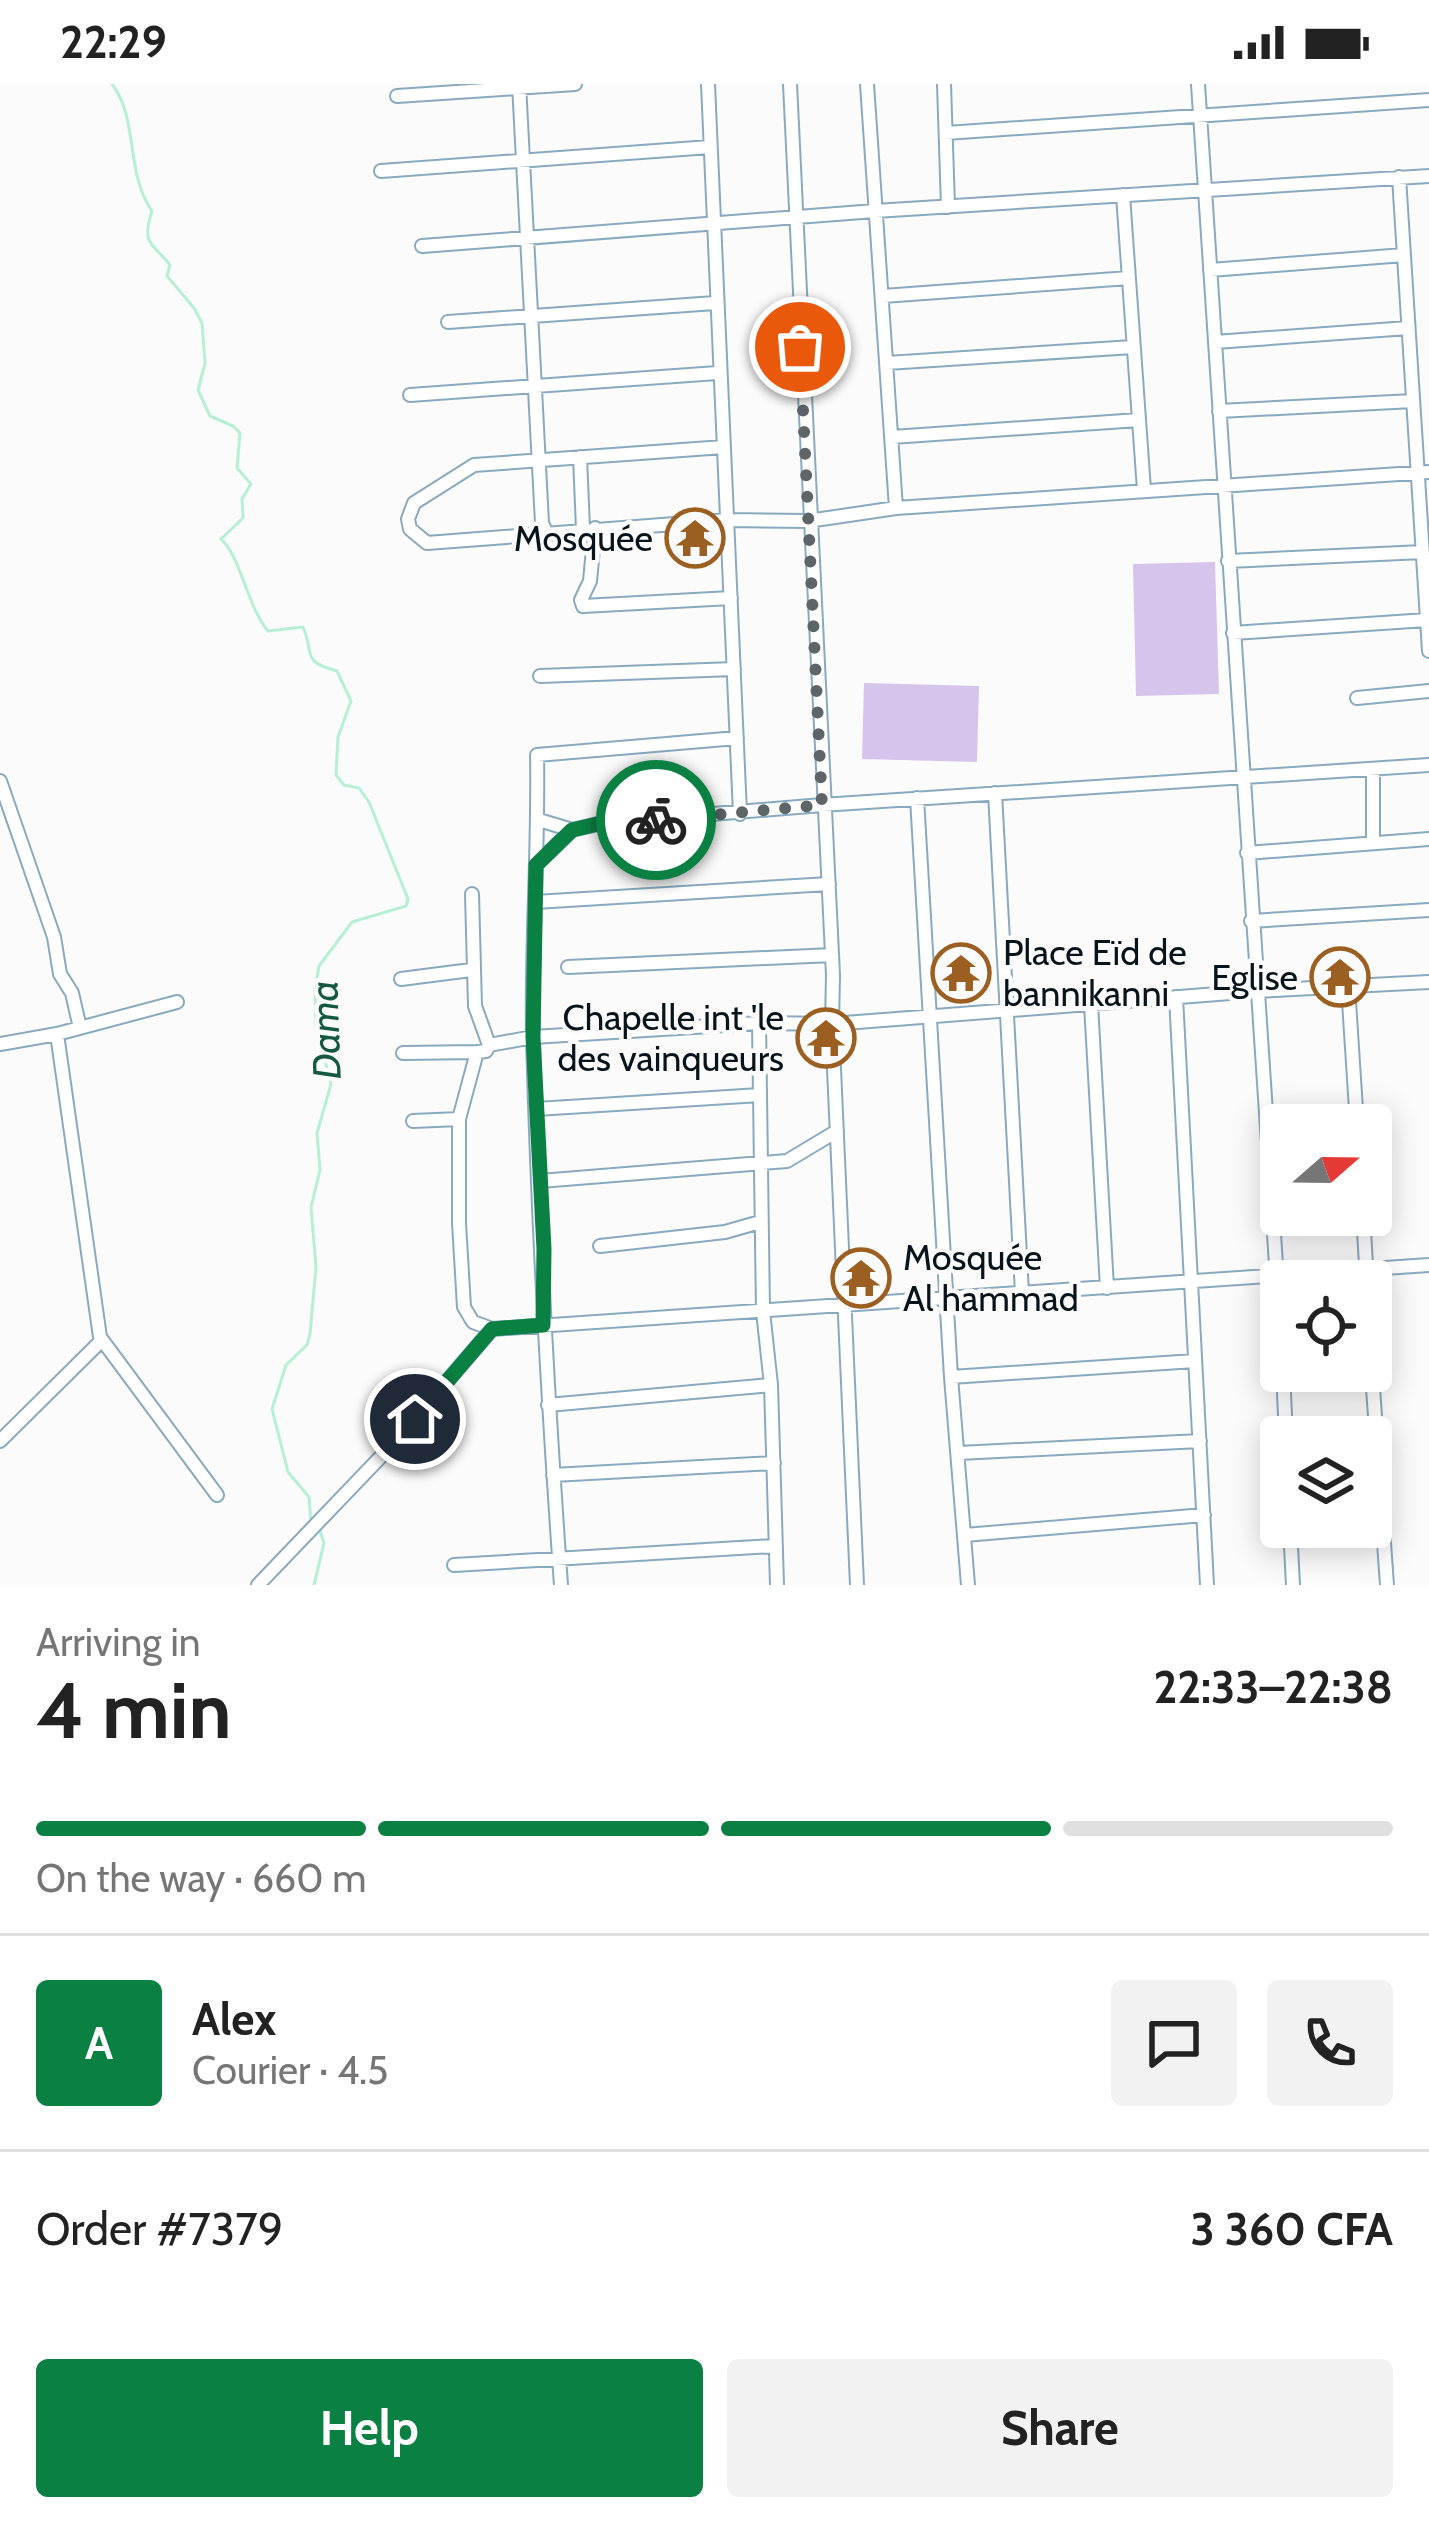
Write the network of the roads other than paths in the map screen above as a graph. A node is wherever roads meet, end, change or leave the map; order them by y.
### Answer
1 (575, 84) edge
2 (708, 84) edge
3 (790, 84) edge
4 (867, 84) edge
5 (944, 84) edge
6 (1198, 84) edge
7 (519, 86) edge
8 (397, 96) dead end
9 (1429, 100) edge
10 (1200, 113) junction
11 (946, 133) junction
12 (710, 147) junction
13 (525, 160) junction
14 (381, 171) dead end
15 (1429, 176) edge
16 (1399, 177) junction
17 (1205, 189) junction
18 (1123, 195) junction
19 (948, 207) junction
20 (875, 211) junction
21 (794, 217) junction
22 (712, 225) junction
23 (528, 238) junction
24 (422, 246) dead end
25 (1404, 255) junction
26 (1210, 270) junction
27 (1129, 278) junction
28 (883, 296) junction
29 (715, 303) junction
30 (533, 316) junction
31 (448, 322) dead end
32 (1408, 328) junction
33 (1214, 342) junction
34 (1133, 346) junction
35 (887, 363) junction
36 (717, 373) junction
37 (535, 388) junction
38 (410, 395) dead end
39 (1413, 401) junction
40 (1219, 411) junction
41 (1138, 420) junction
42 (892, 436) junction
43 (724, 447) junction
44 (580, 457) junction
45 (539, 459) junction
46 (1423, 472) edge
47 (1223, 485) junction
48 (1144, 490) junction
49 (726, 494) junction
50 (896, 508) junction
51 (727, 520) junction
52 (696, 521) junction
53 (808, 521) junction
54 (589, 528) junction
55 (548, 534) junction
56 (1423, 552) junction
57 (1228, 561) junction
58 (730, 598) junction
59 (1427, 620) edge
60 (1233, 633) junction
61 (1429, 650) edge
62 (734, 669) junction
63 (540, 676) dead end
64 (1429, 691) edge
65 (1357, 698) dead end
66 (736, 738) junction
67 (1429, 765) edge
68 (1373, 769) junction
69 (1242, 777) junction
70 (0, 781) edge
71 (995, 793) junction
72 (917, 798) junction
73 (822, 805) junction
74 (740, 814) junction
75 (539, 820) junction
76 (572, 830) junction
77 (1429, 839) edge
78 (1372, 843) junction
79 (1247, 853) junction
80 (536, 865) junction
81 (829, 884) junction
82 (472, 895) dead end
83 (536, 902) junction
84 (1429, 910) edge
85 (1251, 921) junction
86 (832, 955) junction
87 (568, 967) dead end
88 (471, 970) junction
89 (400, 980) dead end
90 (1429, 982) edge
91 (1348, 986) junction
92 (1256, 991) junction
93 (1176, 997) junction
94 (177, 1002) dead end
95 (1090, 1004) junction
96 (1007, 1010) junction
97 (930, 1016) junction
98 (759, 1023) junction
99 (832, 1024) junction
100 (80, 1028) junction
101 (57, 1034) junction
102 (533, 1037) junction
103 (0, 1044) edge
104 (483, 1049) junction
105 (403, 1053) dead end
106 (760, 1095) junction
107 (1356, 1104) edge
108 (536, 1109) junction
109 (459, 1119) junction
110 (413, 1121) dead end
111 (837, 1131) junction
112 (761, 1163) junction
113 (540, 1180) junction
114 (760, 1222) junction
115 (600, 1246) dead end
116 (1277, 1260) edge
117 (1429, 1265) edge
118 (1392, 1271) edge
119 (1260, 1277) edge
120 (1191, 1282) junction
121 (1107, 1288) junction
122 (1022, 1294) junction
123 (946, 1299) junction
124 (845, 1306) junction
125 (763, 1311) junction
126 (543, 1325) junction
127 (492, 1329) junction
128 (102, 1340) junction
129 (1196, 1361) junction
130 (952, 1378) junction
131 (771, 1385) junction
132 (1373, 1392) edge
133 (548, 1406) junction
134 (0, 1441) edge
135 (1200, 1441) junction
136 (959, 1453) junction
137 (774, 1463) junction
138 (553, 1475) junction
139 (217, 1495) dead end
140 (1204, 1515) junction
141 (965, 1535) junction
142 (774, 1546) junction
143 (1291, 1548) edge
144 (559, 1558) junction
145 (454, 1565) dead end
146 (258, 1585) edge
147 (561, 1585) edge
148 (777, 1585) edge
149 (857, 1585) edge
150 (968, 1585) edge
151 (1208, 1585) edge
152 (1293, 1585) edge
153 (1387, 1585) edge

1 - 7 street
2 - 12 street
3 - 21 street
4 - 20 street
5 - 11 street
6 - 10 street
7 - 8 street
7 - 13 street
9 - 10 street
10 - 11 street
10 - 17 street
11 - 19 street
12 - 13 street
12 - 22 street
13 - 14 street
13 - 23 street
15 - 16 street
16 - 17 street
16 - 25 street
17 - 18 street
17 - 26 street
18 - 19 street
18 - 27 street
19 - 20 street
20 - 21 street
20 - 28 street
21 - 22 street
21 - 53 street
22 - 23 street
22 - 29 street
23 - 24 street
23 - 30 street
25 - 26 street
25 - 32 street
26 - 33 street
27 - 28 street
27 - 34 street
28 - 35 street
29 - 30 street
29 - 36 street
30 - 31 street
30 - 37 street
32 - 33 street
32 - 39 street
33 - 40 street
34 - 35 street
34 - 41 street
35 - 42 street
36 - 37 street
36 - 43 street
37 - 38 street
37 - 45 street
39 - 40 street
39 - 46 street
40 - 47 street
41 - 42 street
41 - 48 street
42 - 50 street
43 - 44 street
43 - 49 street
44 - 45 street
44 - 54 street
45 - 55 street
45 - 55 street
46 - 47 street
46 - 56 street
47 - 48 street
47 - 57 street
48 - 50 street
49 - 51 street
49 - 52 street
50 - 53 street
51 - 52 street
51 - 53 street
51 - 58 street
52 - 54 street
53 - 73 street
54 - 55 street
54 - 58 street
56 - 57 street
56 - 59 street
57 - 60 street
58 - 62 street
59 - 60 street
59 - 61 street
60 - 69 street
62 - 63 street
62 - 66 street
64 - 65 street
66 - 74 street
66 - 75 street
67 - 68 street
68 - 69 street
68 - 78 street
69 - 71 street
69 - 79 street
70 - 100 street
71 - 72 street
71 - 96 street
72 - 73 street
72 - 97 street
73 - 74 street
73 - 81 street
74 - 76 street
75 - 76 street
75 - 80 street
76 - 80 street
77 - 78 street
78 - 79 street
79 - 85 street
80 - 83 street
81 - 83 street
81 - 86 street
82 - 88 street
83 - 102 street
84 - 85 street
85 - 92 street
86 - 87 street
86 - 99 street
88 - 89 street
88 - 104 street
90 - 91 street
91 - 92 street
91 - 107 street
92 - 93 street
92 - 116 street
93 - 95 street
93 - 120 street
94 - 100 street
95 - 96 street
95 - 121 street
96 - 97 street
96 - 122 street
97 - 99 street
97 - 123 street
98 - 99 street
98 - 102 street
98 - 106 street
99 - 111 street
100 - 101 street
101 - 103 street
101 - 128 street
102 - 104 street
102 - 108 street
104 - 105 street
104 - 109 street
106 - 108 street
106 - 112 street
108 - 113 street
109 - 110 street
109 - 127 street
111 - 112 street
111 - 124 street
112 - 113 street
112 - 114 street
113 - 126 street
114 - 115 street
114 - 125 street
117 - 118 street
119 - 120 street
120 - 121 street
120 - 129 street
121 - 122 street
122 - 123 street
123 - 124 street
123 - 130 street
124 - 125 street
124 - 149 street
125 - 126 street
125 - 131 street
126 - 127 street
126 - 133 street
127 - 146 street
128 - 134 street
128 - 139 street
129 - 130 street
129 - 135 street
130 - 136 street
131 - 133 street
131 - 137 street
132 - 153 street
133 - 138 street
135 - 136 street
135 - 140 street
136 - 141 street
137 - 138 street
137 - 142 street
138 - 144 street
140 - 141 street
140 - 151 street
141 - 150 street
142 - 144 street
142 - 148 street
143 - 152 street
144 - 145 street
144 - 147 street

